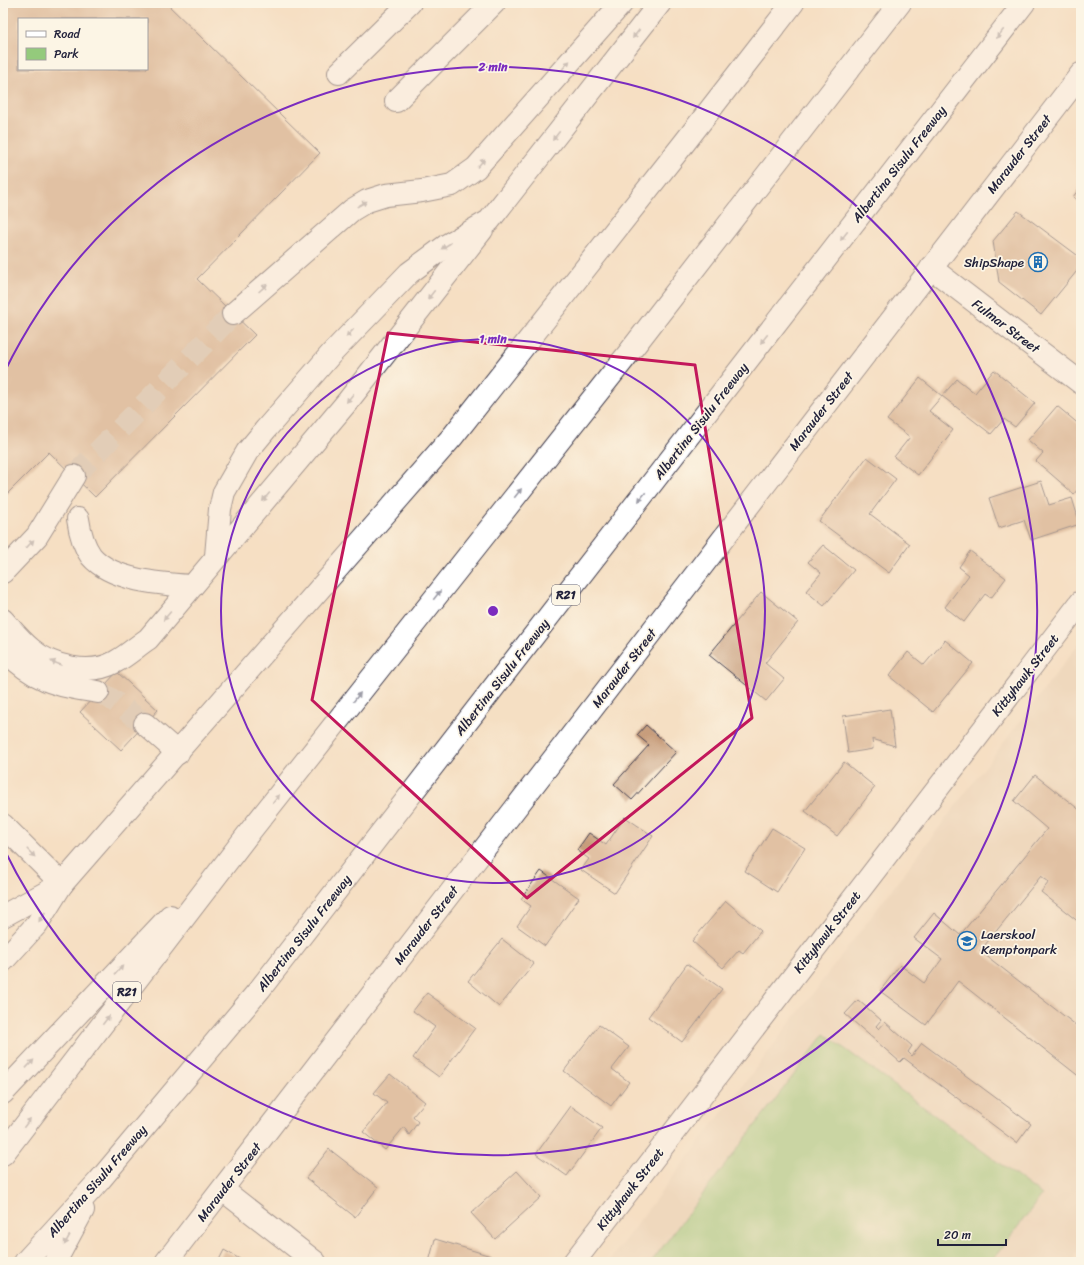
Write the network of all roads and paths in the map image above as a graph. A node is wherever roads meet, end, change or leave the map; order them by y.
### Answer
1 (410, 3) edge
2 (494, 3) edge
3 (622, 3) edge
4 (660, 3) edge
5 (793, 3) edge
6 (900, 3) edge
7 (1024, 3) edge
8 (340, 74) dead end
9 (1081, 74) edge
10 (396, 101) dead end
11 (489, 221) junction
12 (931, 268) junction
13 (233, 314) tunnel mouth
14 (1081, 383) edge
15 (74, 476) tunnel mouth
16 (78, 519) dead end
17 (216, 556) junction
18 (3, 572) edge
19 (192, 586) junction
20 (1081, 602) edge
21 (3, 620) edge
22 (3, 649) edge
23 (98, 692) tunnel mouth
24 (145, 724) tunnel mouth
25 (178, 753) junction
26 (3, 825) edge
27 (252, 829) junction
28 (62, 884) junction
29 (3, 916) edge
30 (3, 961) edge
31 (3, 1092) edge
32 (3, 1154) edge
33 (100, 1181) junction
34 (223, 1190) junction
35 (24, 1262) edge
36 (55, 1262) edge
37 (166, 1262) edge
38 (315, 1262) edge
39 (574, 1262) edge

1 - 8 main road
2 - 10 main road
13 -> 3 main road
4 -> 11 main road
5 - 25 main road
27 -> 6 main road, R21
7 -> 33 main road, Albertina Sisulu Freeway / R21
9 - 12 main road, Marauder Street
11 -> 17 main road
11 -> 17 main road
12 - 14 main road, Fulmar Street
12 - 34 main road, Marauder Street
18 -> 15 main road
16 - 19 main road
17 - 19 main road
19 -> 21 main road
20 - 39 main road, Kittyhawk Street
22 - 23 main road
24 - 25 main road
25 - 28 main road
26 -> 28 main road
31 -> 27 main road
32 -> 27 main road, R21
28 - 29 main road
28 -> 30 main road
33 - 35 main road, Albertina Sisulu Freeway / R21
33 -> 36 main road
34 - 37 main road, Marauder Street
34 - 38 main road

